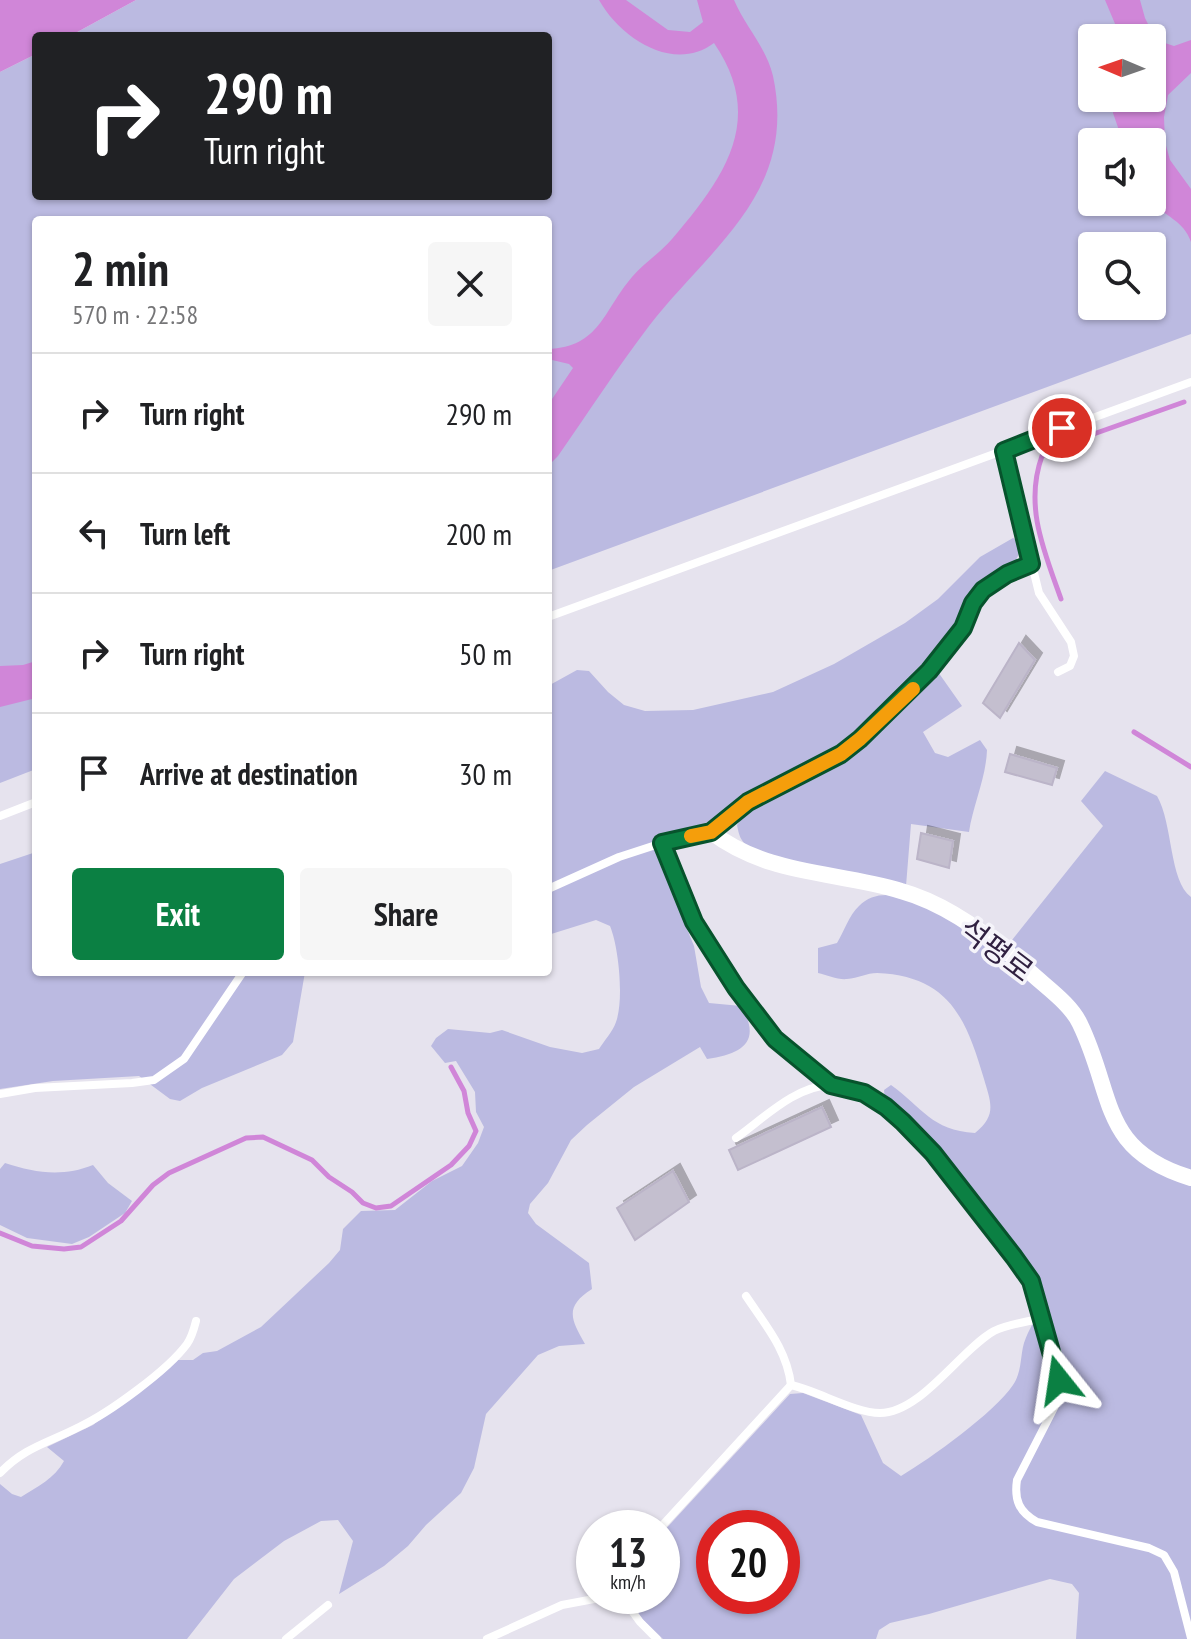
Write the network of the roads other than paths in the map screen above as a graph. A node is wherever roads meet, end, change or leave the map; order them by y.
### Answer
1 (1191, 382) edge
2 (1004, 451) junction
3 (1031, 564) junction
4 (552, 616) edge
5 (1058, 672) dead end
6 (32, 804) edge
7 (0, 816) edge
8 (711, 832) junction
9 (662, 843) junction
10 (552, 887) edge
11 (240, 976) edge
12 (831, 1085) junction
13 (0, 1094) edge
14 (736, 1138) dead end
15 (1191, 1178) edge
16 (746, 1296) dead end
17 (1043, 1318) junction
18 (196, 1321) dead end
19 (791, 1385) junction
20 (0, 1473) edge
21 (676, 1510) edge
22 (576, 1601) edge
23 (328, 1605) dead end
24 (634, 1614) edge
25 (1191, 1638) edge
26 (286, 1639) edge
27 (487, 1639) edge
28 (657, 1639) edge

1 - 2 lane
2 - 3 lane
2 - 4 lane
3 - 5 lane
3 - 8 lane
6 - 7 lane
8 - 9 lane
8 - 15 street, 석평로
9 - 10 lane
9 - 12 lane
11 - 13 lane
12 - 14 lane
12 - 17 lane
16 - 19 lane
17 - 19 lane
17 - 25 lane
18 - 20 lane
19 - 21 lane
22 - 27 lane
23 - 26 lane
24 - 28 lane

